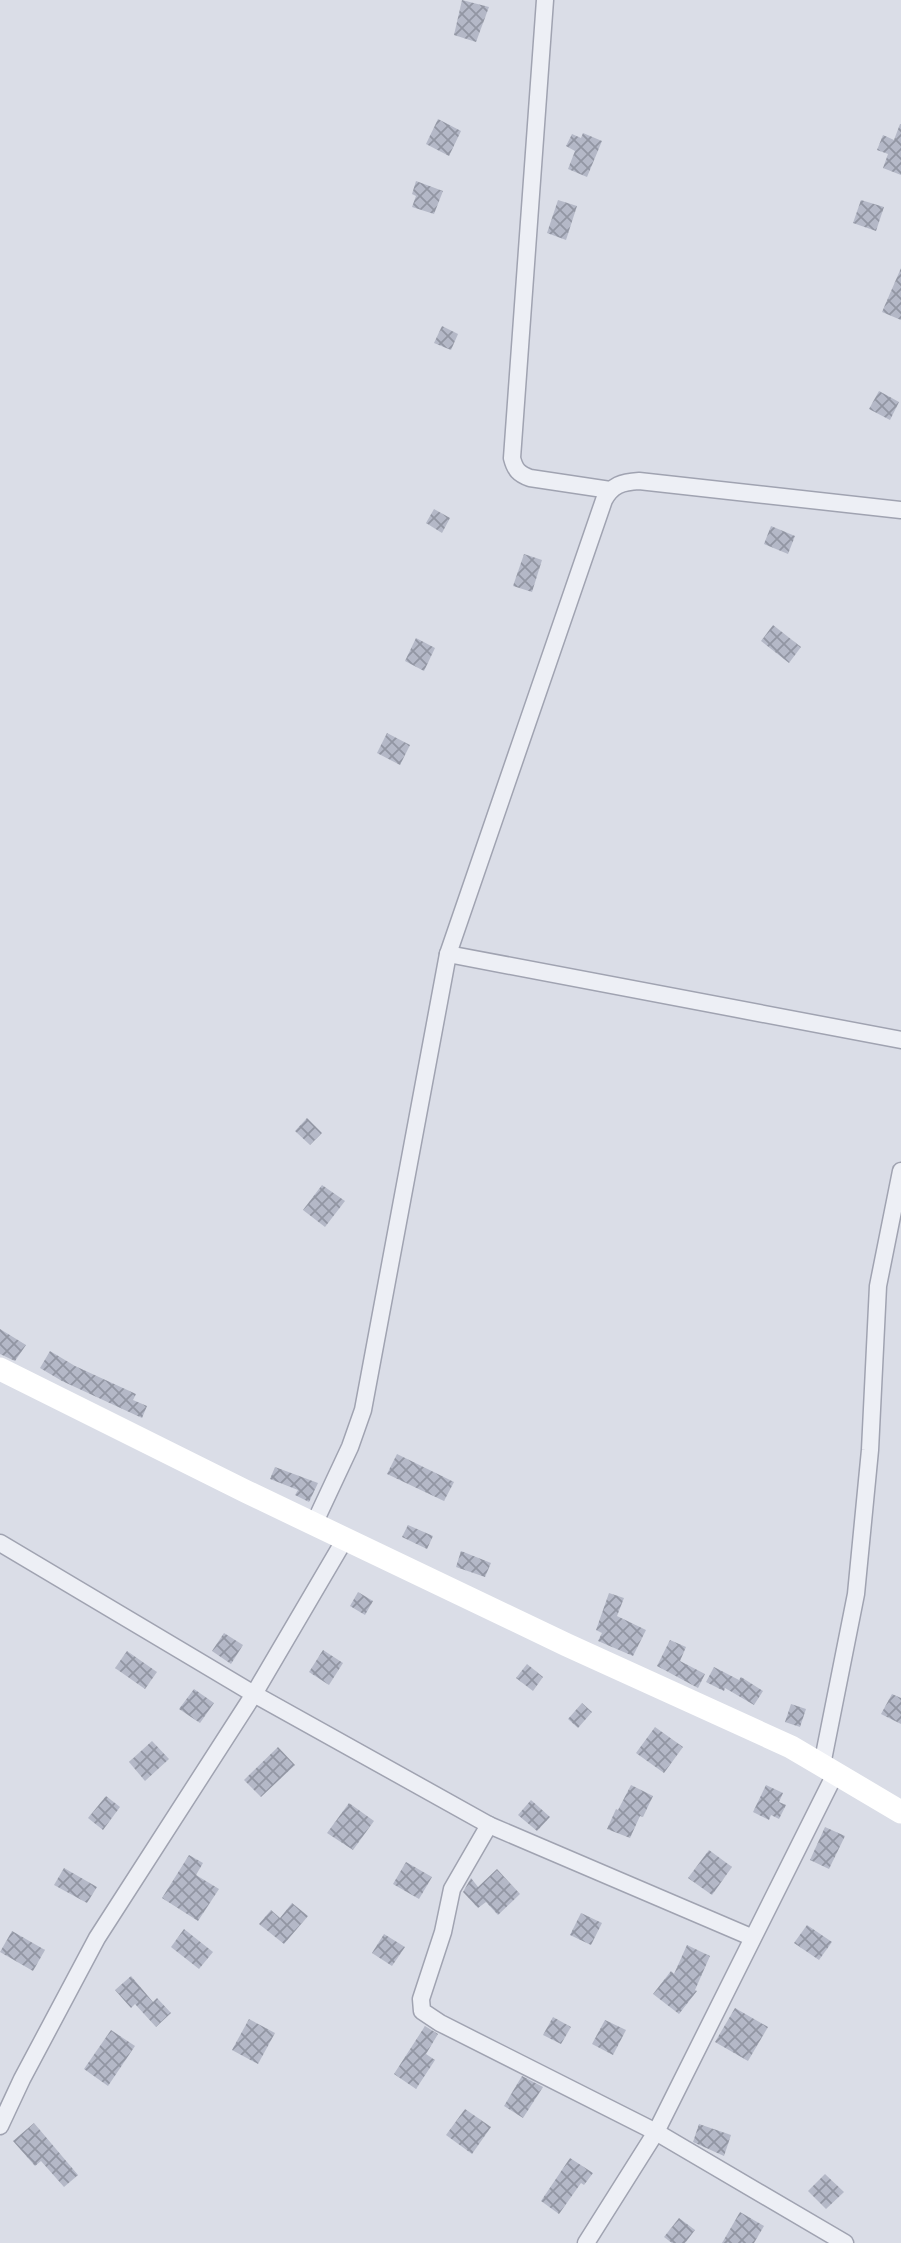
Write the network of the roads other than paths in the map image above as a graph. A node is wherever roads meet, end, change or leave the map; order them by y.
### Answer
1 (545, 0) edge
2 (610, 490) junction
3 (901, 510) edge
4 (448, 954) junction
5 (901, 1040) edge
6 (901, 1171) edge
7 (0, 1369) edge
8 (314, 1524) junction
9 (345, 1539) junction
10 (0, 1543) edge
11 (254, 1694) junction
12 (828, 1769) junction
13 (901, 1812) edge
14 (489, 1825) junction
15 (751, 1937) junction
16 (0, 2126) edge
17 (656, 2132) junction
18 (586, 2243) edge
19 (845, 2243) edge

1 - 2 street
2 - 3 street
2 - 4 street
4 - 5 street
4 - 8 street
6 - 12 street
7 - 8 main road
8 - 9 main road
9 - 11 street
9 - 12 main road
10 - 11 street
11 - 14 street
11 - 16 street
12 - 13 main road
12 - 15 street
14 - 15 street
14 - 17 street
15 - 17 street
17 - 18 street
17 - 19 street

